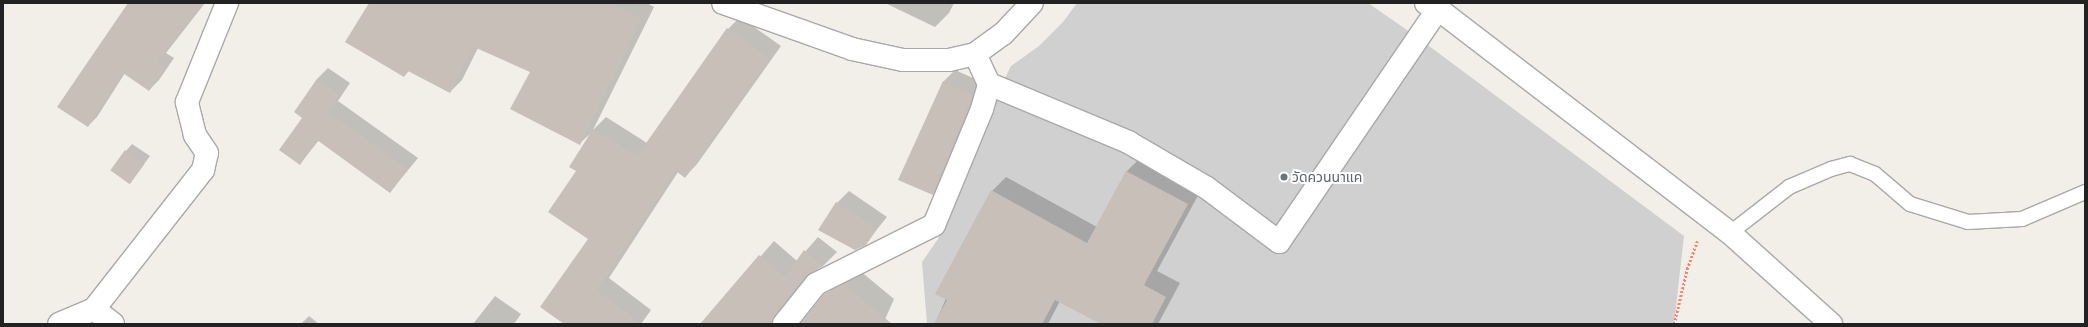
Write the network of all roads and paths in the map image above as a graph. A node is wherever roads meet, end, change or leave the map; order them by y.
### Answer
1 (228, 3) edge
2 (723, 3) edge
3 (1032, 3) edge
4 (1432, 6) edge
5 (975, 54) junction
6 (989, 84) junction
7 (2085, 192) edge
8 (1706, 217) junction
9 (1730, 232) junction
10 (94, 309) junction
11 (59, 324) edge
12 (113, 324) edge
13 (784, 324) edge
14 (1674, 324) edge
15 (1831, 324) edge

1 - 10 street
2 - 5 street
3 - 5 street
4 - 6 street
4 - 8 street
5 - 6 street
6 - 13 street
7 - 9 lane
8 - 9 street
8 - 14 path
9 - 15 street
10 - 11 street
10 - 12 street

